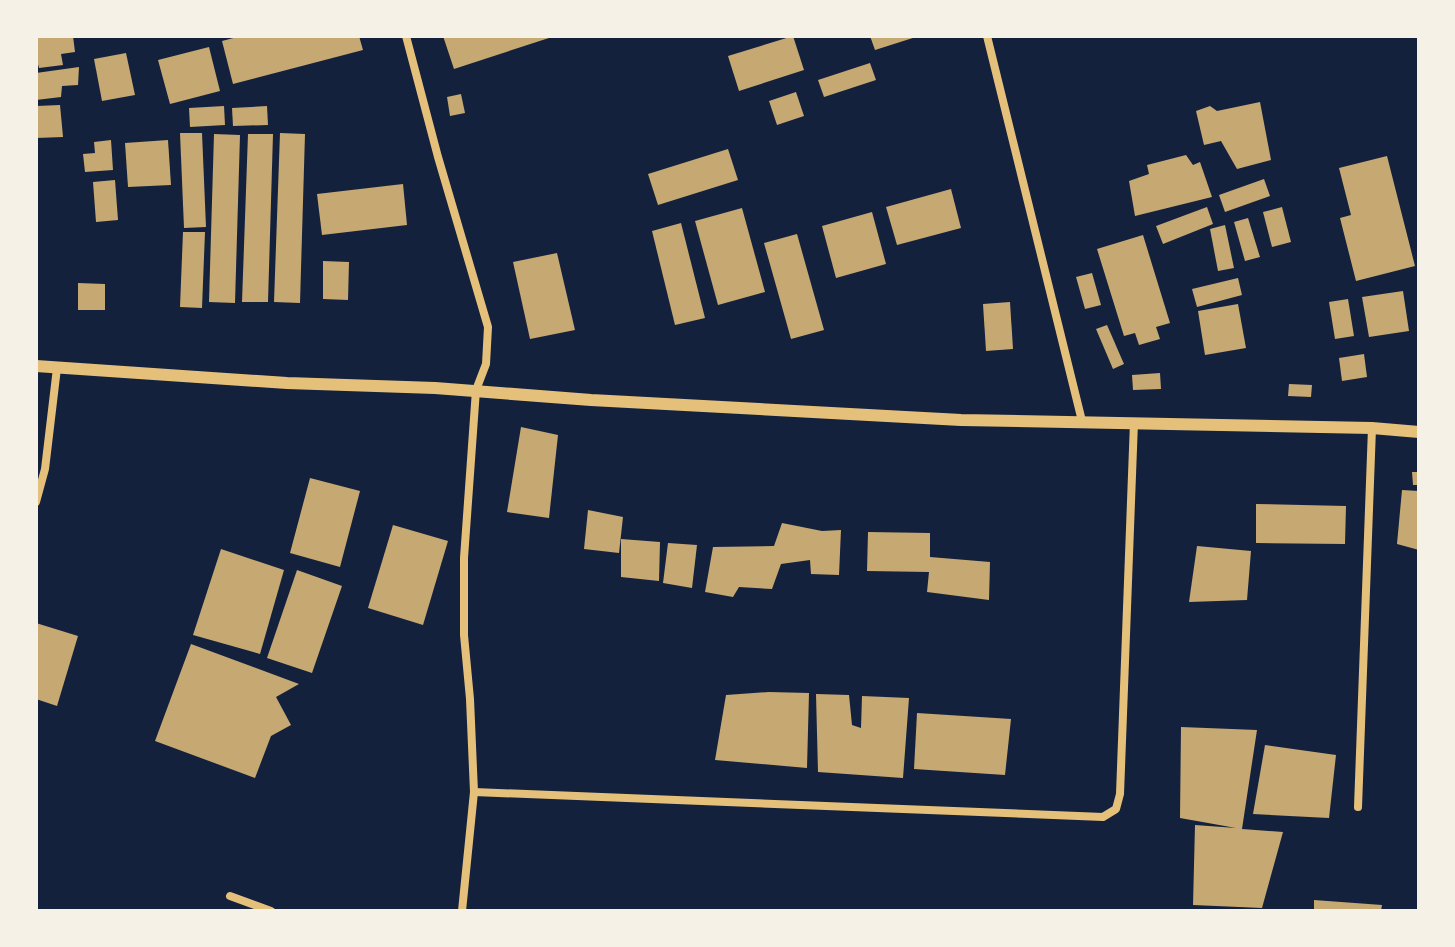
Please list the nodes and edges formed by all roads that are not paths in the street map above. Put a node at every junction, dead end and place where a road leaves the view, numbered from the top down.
1 (406, 36) edge
2 (987, 36) edge
3 (36, 366) edge
4 (57, 368) junction
5 (476, 390) junction
6 (1082, 421) junction
7 (1134, 422) junction
8 (1372, 428) junction
9 (1419, 432) edge
10 (36, 502) edge
11 (474, 792) junction
12 (1358, 807) dead end
13 (230, 896) dead end
14 (271, 911) edge
15 (462, 911) edge

1 - 5 street
2 - 6 street
3 - 4 street
4 - 5 street
4 - 10 street
5 - 6 street
5 - 11 street
6 - 7 street
7 - 8 street
7 - 11 street
8 - 9 street
8 - 12 street
11 - 15 street
13 - 14 street

